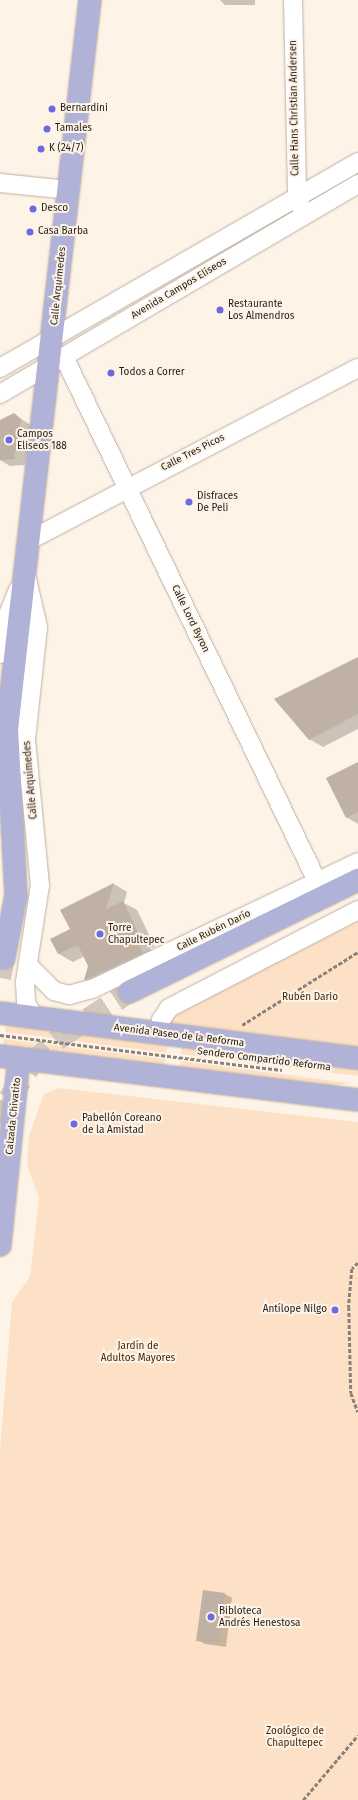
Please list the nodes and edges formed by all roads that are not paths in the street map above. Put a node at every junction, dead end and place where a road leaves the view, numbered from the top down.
1 (90, 0) edge
2 (293, 0) edge
3 (358, 162) edge
4 (0, 183) edge
5 (358, 184) edge
6 (69, 190) junction
7 (296, 197) junction
8 (305, 215) junction
9 (53, 337) junction
10 (57, 361) junction
11 (0, 368) edge
12 (358, 368) edge
13 (0, 394) edge
14 (127, 487) junction
15 (30, 540) junction
16 (26, 573) junction
17 (0, 654) edge
18 (358, 862) edge
19 (358, 880) edge
20 (317, 881) junction
21 (358, 910) edge
22 (4, 958) dead end
23 (28, 965) junction
24 (129, 992) tunnel mouth
25 (0, 1013) edge
26 (34, 1017) junction
27 (160, 1034) junction
28 (8, 1050) edge
29 (358, 1058) edge
30 (358, 1100) edge
31 (0, 1245) edge

1 - 6 main road, Calle Arquímedes
2 - 7 street, Calle Hans Christian Andersen
3 - 7 street, Avenida Campos Elíseos
4 - 6 street
5 - 8 street, Avenida Campos Elíseos
6 - 9 main road, Calle Arquímedes
7 - 8 street, Calle Hans Christian Andersen
7 - 9 street, Avenida Campos Elíseos
8 - 10 street, Avenida Campos Elíseos
9 - 10 main road, Calle Arquímedes
9 - 11 street, Avenida Campos Elíseos
10 - 13 street, Avenida Campos Elíseos
10 - 14 street, Calle Lord Byron
10 - 15 main road, Calle Arquímedes
12 - 14 street, Calle Tres Picos
14 - 15 street, Calle Tres Picos
14 - 20 street, Calle Lord Byron
15 - 16 main road, Calle Arquímedes
16 - 17 street, Calle Arquímedes
16 - 22 main road, Calle Arquímedes
16 - 23 street, Calle Arquímedes
18 - 20 street, Calle Rubén Darío
19 - 24 main road
20 - 23 street, Calle Rubén Darío
21 - 27 street
23 - 26 street, Calle Arquímedes
25 - 26 main road, Avenida Paseo de la Reforma
26 - 27 main road, Avenida Paseo de la Reforma
27 - 29 main road, Avenida Paseo de la Reforma
28 - 30 main road
28 - 31 main road, Calzada Chivatito

